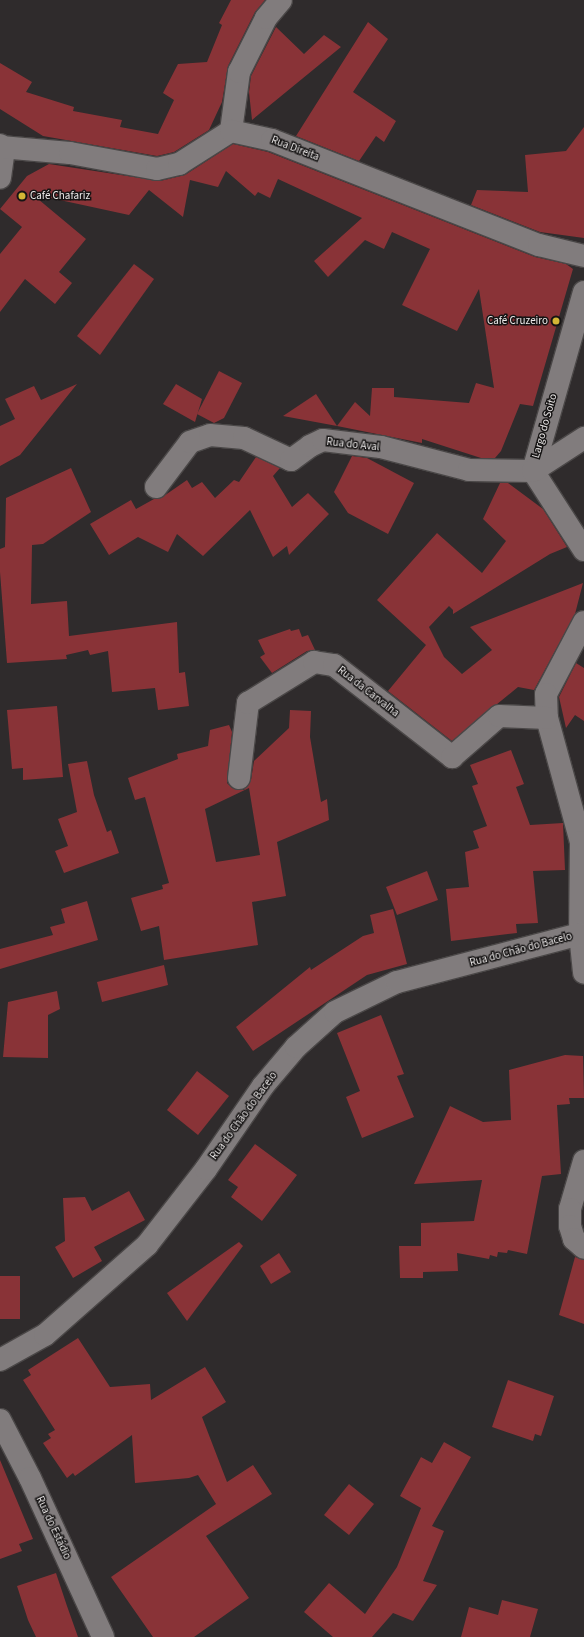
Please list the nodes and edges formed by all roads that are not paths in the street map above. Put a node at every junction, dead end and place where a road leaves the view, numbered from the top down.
1 (281, 0) edge
2 (231, 132) junction
3 (1, 146) edge
4 (0, 178) edge
5 (584, 256) edge
6 (584, 292) edge
7 (584, 438) edge
8 (533, 471) junction
9 (156, 487) dead end
10 (584, 550) edge
11 (584, 622) edge
12 (547, 718) junction
13 (239, 778) dead end
14 (580, 934) junction
15 (584, 972) edge
16 (584, 1161) edge
17 (584, 1248) edge
18 (0, 1360) edge
19 (0, 1420) edge
20 (103, 1637) edge

1 - 2 street
2 - 3 street
2 - 5 street, Rua Direita
3 - 4 street
6 - 8 street, Largo do Soito
7 - 8 street
8 - 9 street, Rua do Aval
8 - 10 street, Largo do Soito
11 - 12 street
12 - 13 street, Rua da Carvalha
12 - 14 street
14 - 15 street
14 - 18 street, Rua do Chão do Bacelo
16 - 17 street
19 - 20 street, Rua do Estádio

